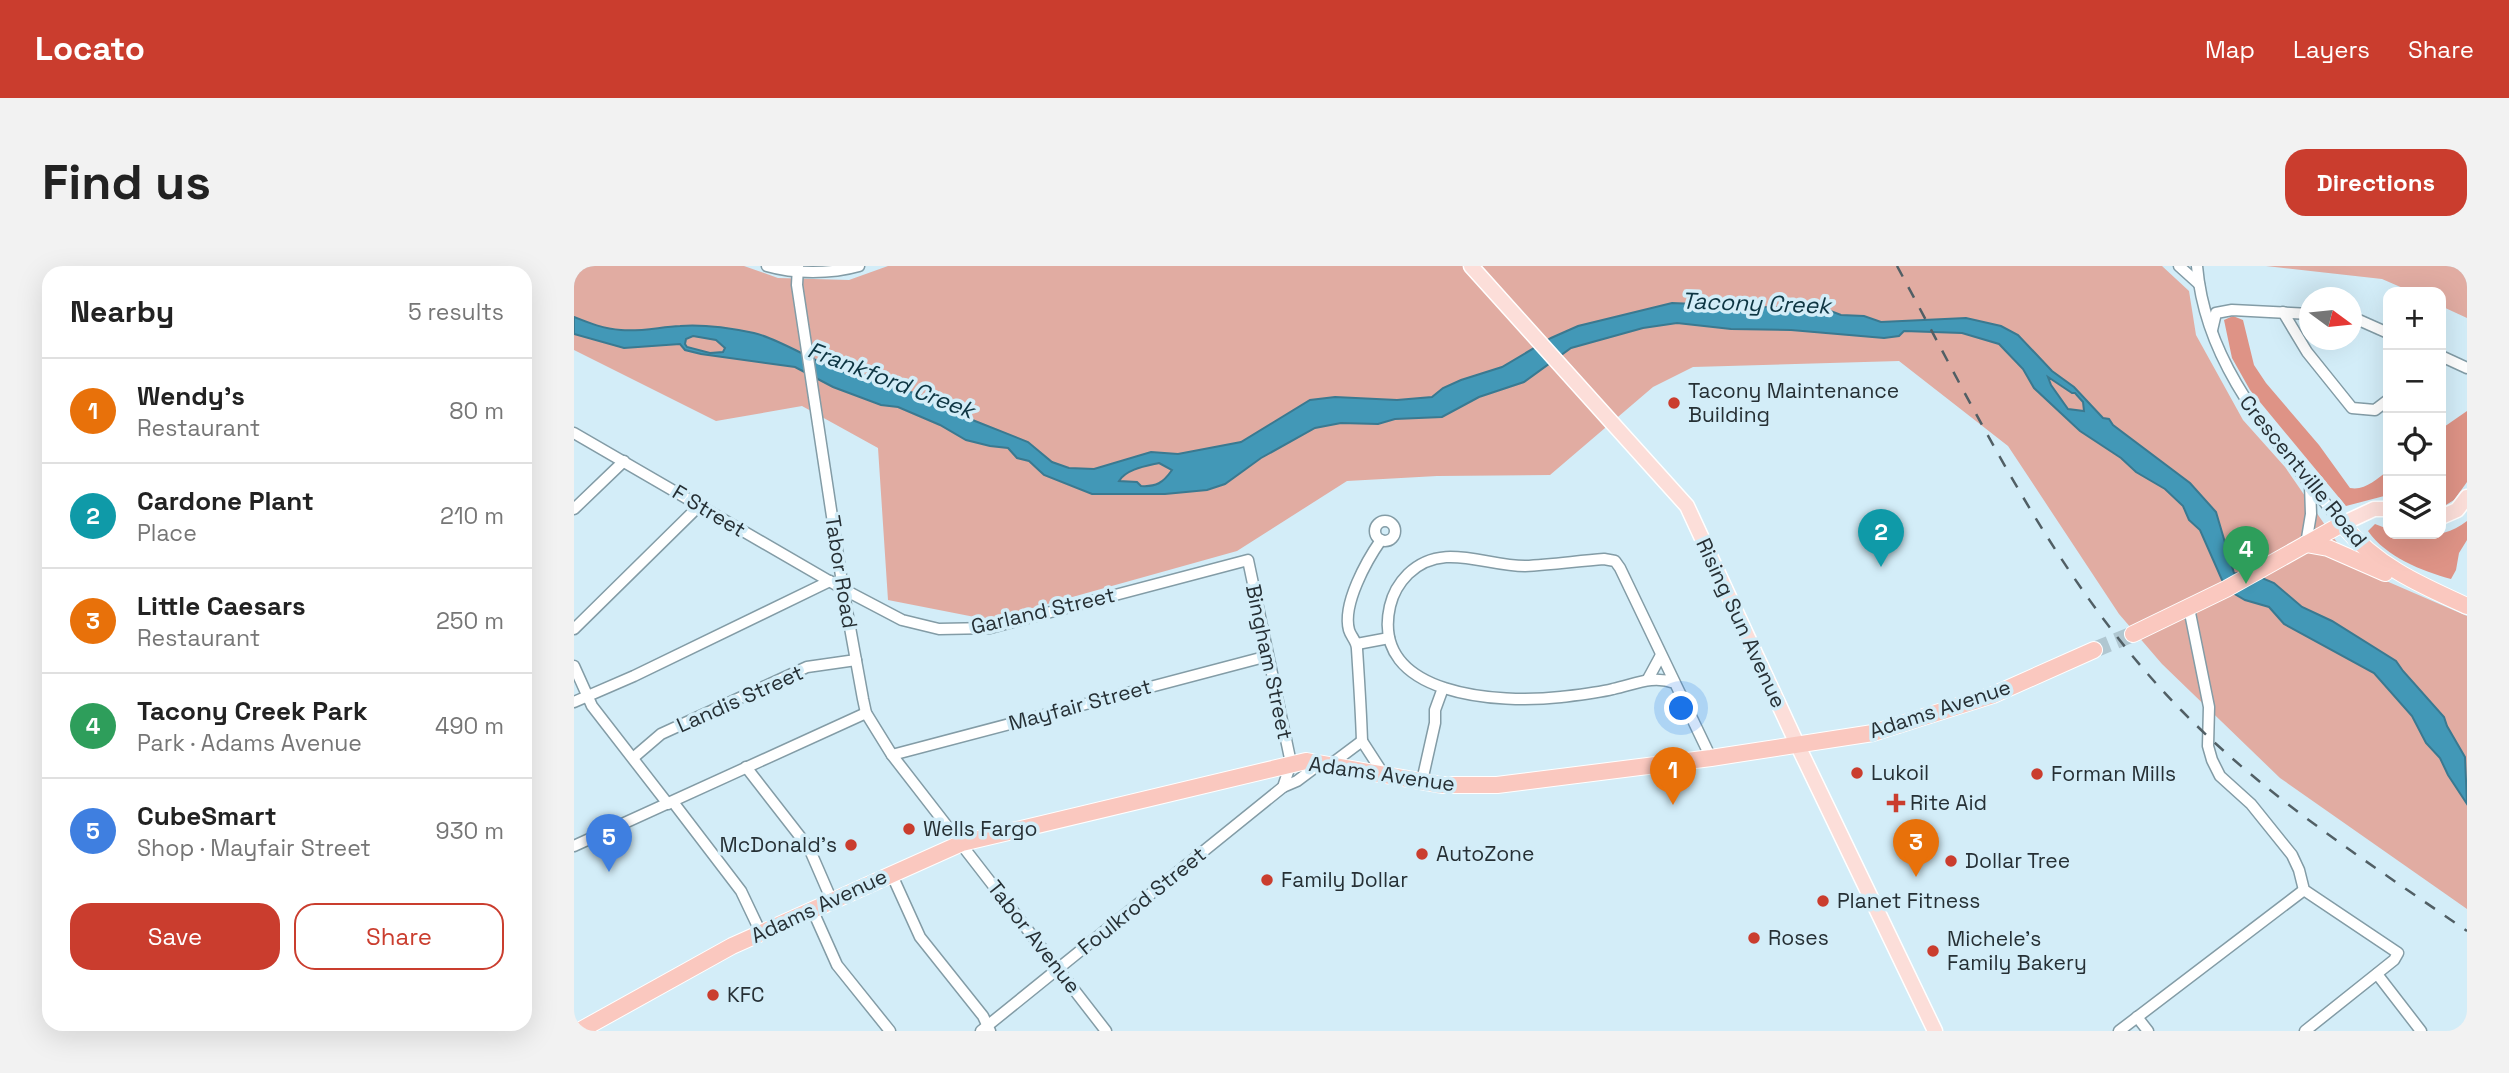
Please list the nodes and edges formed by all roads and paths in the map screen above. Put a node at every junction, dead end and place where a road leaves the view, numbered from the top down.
1 (767, 266) edge
2 (859, 266) edge
3 (1471, 266) edge
4 (2179, 266) edge
5 (2197, 266) edge
6 (799, 267) edge
7 (2199, 284) junction
8 (2283, 312) junction
9 (2299, 313) edge
10 (2362, 322) edge
11 (2383, 331) edge
12 (2212, 333) junction
13 (2446, 358) edge
14 (2467, 368) edge
15 (2383, 404) edge
16 (574, 433) edge
17 (624, 461) junction
18 (2310, 484) junction
19 (2467, 497) edge
20 (700, 505) junction
21 (574, 509) edge
22 (2383, 509) edge
23 (2467, 509) edge
24 (2446, 515) edge
25 (2446, 523) edge
26 (2342, 524) junction
27 (1381, 540) dead end
28 (2306, 544) junction
29 (1248, 560) joint
30 (830, 581) junction
31 (843, 589) junction
32 (2461, 603) edge
33 (2189, 608) junction
34 (574, 629) edge
35 (2133, 634) tunnel mouth
36 (1389, 638) junction
37 (1357, 644) junction
38 (2094, 650) tunnel mouth
39 (1661, 655) junction
40 (1268, 656) junction
41 (856, 660) junction
42 (574, 666) edge
43 (1648, 679) junction
44 (1675, 684) junction
45 (1443, 688) junction
46 (587, 696) junction
47 (574, 702) edge
48 (866, 713) junction
49 (1362, 741) junction
50 (1798, 746) junction
51 (892, 755) junction
52 (633, 758) junction
53 (1711, 758) junction
54 (1291, 763) junction
55 (1325, 764) junction
56 (746, 767) junction
57 (1260, 771) junction
58 (1384, 775) junction
59 (1422, 781) junction
60 (1280, 790) junction
61 (670, 803) junction
62 (962, 843) junction
63 (574, 846) edge
64 (891, 873) junction
65 (2304, 890) junction
66 (832, 901) junction
67 (812, 909) junction
68 (761, 933) junction
69 (1059, 969) junction
70 (2376, 974) junction
71 (2137, 1017) junction
72 (986, 1029) edge
73 (579, 1031) edge
74 (890, 1031) edge
75 (1106, 1031) edge
76 (1935, 1031) edge
77 (2119, 1031) edge
78 (2148, 1031) edge
79 (2305, 1031) edge
80 (2421, 1031) edge

1 - 6 street
2 - 6 street
3 - 50 main road, Rising Sun Avenue
4 - 7 street
5 - 7 street, Crescentville Road
6 - 31 street, Tabor Road
7 - 12 street, Crescentville Road
8 - 9 street
8 - 12 street
8 - 15 street
10 - 11 street
12 - 18 street, Crescentville Road
13 - 14 street
16 - 17 street, F Street
17 - 20 street, F Street
17 - 21 street
18 - 26 street, Crescentville Road
18 - 28 street
19 - 24 main road
20 - 30 street, F Street
20 - 34 street
22 - 26 main road
23 - 25 main road
26 - 28 highway
26 - 32 highway, Crescentville Road
27 - 37 street
28 - 32 highway
28 - 33 highway
29 - 31 street, Garland Street
29 - 40 street, Bingham Street
30 - 31 street, F Street
30 - 46 street
31 - 41 street, Tabor Road
33 - 35 highway
33 - 65 street
36 - 37 street
36 - 39 street
36 - 45 street
37 - 49 street
38 - 50 highway, Adams Avenue
39 - 43 street
39 - 44 street
40 - 51 street, Mayfair Street
40 - 54 street, Bingham Street
41 - 48 street, Tabor Road
41 - 52 street, Landis Street
42 - 46 street
43 - 44 street
43 - 45 street
44 - 53 street
45 - 59 street
46 - 47 street
46 - 52 street
48 - 51 street, Tabor Road
48 - 56 street
49 - 55 street, Foulkrod Street
49 - 58 street
50 - 53 highway, Adams Avenue
50 - 76 main road, Rising Sun Avenue
51 - 62 street, Tabor Road
52 - 61 street
53 - 59 highway, Adams Avenue
54 - 55 highway, Adams Avenue
54 - 57 highway, Adams Avenue
54 - 60 street
55 - 58 highway, Adams Avenue
55 - 60 street, Foulkrod Street
56 - 61 street
56 - 66 street
57 - 60 street
57 - 62 highway, Adams Avenue
58 - 59 highway, Adams Avenue
60 - 69 street, Foulkrod Street
61 - 63 street
61 - 68 street
62 - 64 highway, Adams Avenue
62 - 69 street, Tabor Avenue
64 - 66 highway, Adams Avenue
64 - 72 street
65 - 70 street
65 - 71 street
66 - 67 highway, Adams Avenue
67 - 68 highway, Adams Avenue
67 - 74 street
68 - 73 highway, Adams Avenue
69 - 72 street, Foulkrod Street
69 - 75 street, Tabor Avenue
70 - 79 street
70 - 80 street
71 - 77 street
71 - 78 street

